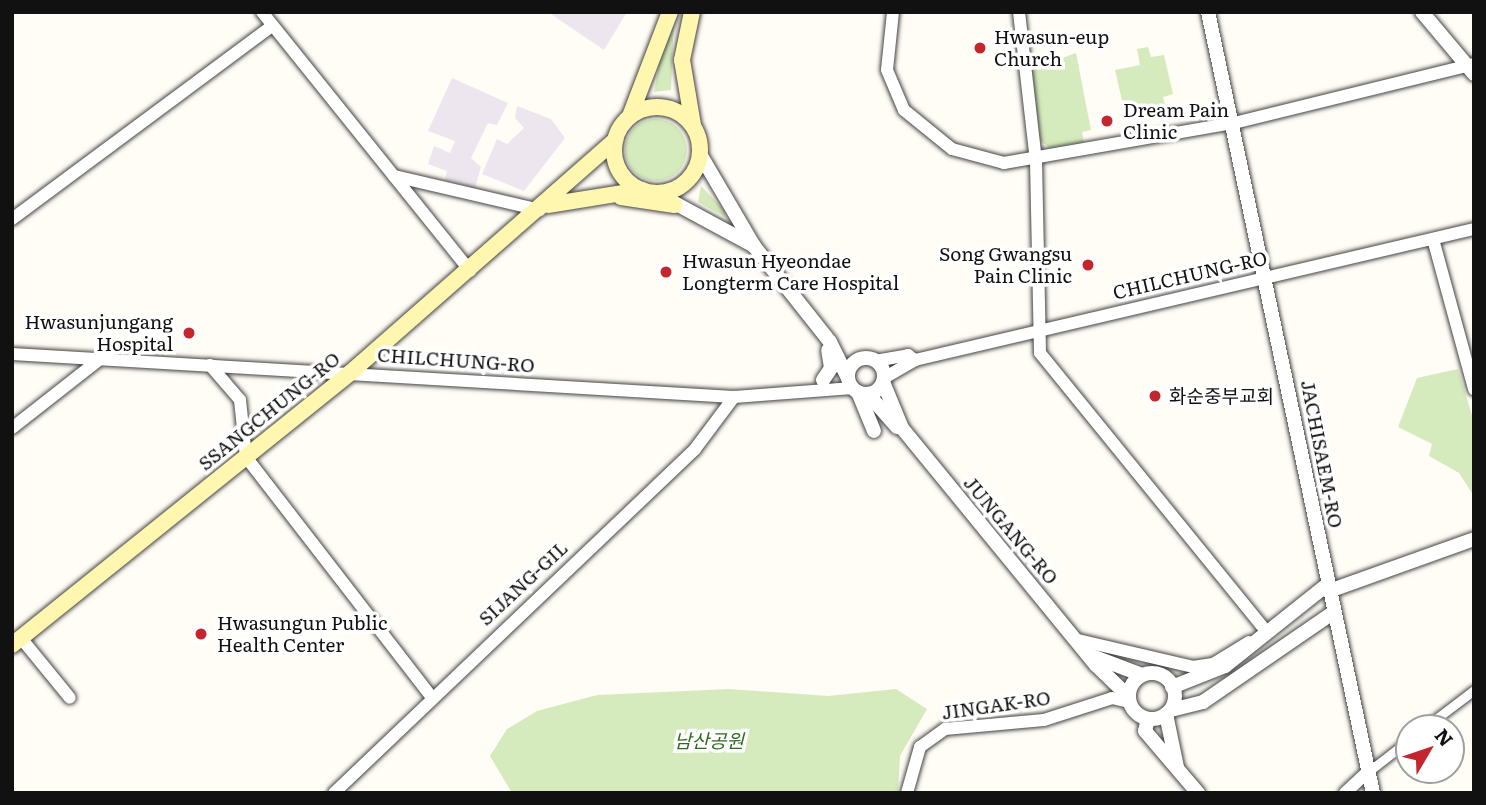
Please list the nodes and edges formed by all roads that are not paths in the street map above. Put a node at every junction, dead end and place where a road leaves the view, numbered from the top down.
1 (262, 12) edge
2 (670, 12) edge
3 (692, 12) edge
4 (893, 12) edge
5 (1019, 12) edge
6 (1208, 12) edge
7 (1422, 12) edge
8 (272, 26) junction
9 (1471, 68) edge
10 (637, 112) junction
11 (1234, 123) junction
12 (694, 127) junction
13 (615, 143) junction
14 (700, 154) junction
15 (1036, 160) junction
16 (394, 176) junction
17 (649, 191) junction
18 (615, 196) junction
19 (674, 205) junction
20 (544, 208) junction
21 (12, 219) edge
22 (1474, 229) edge
23 (1433, 239) junction
24 (754, 246) junction
25 (470, 271) junction
26 (1268, 277) junction
27 (1037, 330) junction
28 (830, 342) junction
29 (12, 354) edge
30 (100, 359) junction
31 (868, 360) junction
32 (915, 360) junction
33 (210, 365) junction
34 (349, 373) junction
35 (883, 380) junction
36 (818, 383) junction
37 (857, 385) junction
38 (1474, 389) edge
39 (734, 397) junction
40 (898, 427) junction
41 (12, 428) edge
42 (874, 431) joint
43 (246, 457) junction
44 (1474, 539) edge
45 (1329, 587) junction
46 (1334, 612) junction
47 (1265, 630) junction
48 (1078, 640) junction
49 (17, 641) edge
50 (1249, 642) junction
51 (1092, 656) junction
52 (1142, 675) junction
53 (1172, 687) junction
54 (1474, 690) edge
55 (431, 696) junction
56 (70, 698) dead end
57 (1129, 699) junction
58 (1169, 712) junction
59 (1442, 714) edge
60 (1148, 719) junction
61 (1395, 751) edge
62 (1177, 767) junction
63 (1369, 771) junction
64 (334, 793) edge
65 (907, 793) edge
66 (1198, 793) edge
67 (1345, 793) edge
68 (1373, 793) edge

1 - 8 street
2 - 10 main road
3 - 12 main road
4 - 15 street
5 - 15 street
6 - 11 street, JACHISAEM-RO
7 - 9 street
8 - 16 street
8 - 21 street
9 - 11 street
10 - 12 main road
10 - 13 main road
11 - 15 street
11 - 26 street, JACHISAEM-RO
12 - 14 main road
13 - 17 main road
13 - 20 main road, SSANGCHUNG-RO
14 - 17 main road
14 - 24 street
15 - 27 street
16 - 20 street
16 - 25 street
17 - 18 main road
17 - 19 street
18 - 19 main road
18 - 20 main road
19 - 24 street
20 - 25 main road, SSANGCHUNG-RO
22 - 23 street, CHILCHUNG-RO
23 - 26 street, CHILCHUNG-RO
23 - 38 street
24 - 28 street
25 - 34 main road, SSANGCHUNG-RO
26 - 27 street, CHILCHUNG-RO
26 - 45 street, JACHISAEM-RO
27 - 32 street, CHILCHUNG-RO
27 - 47 street
28 - 31 street
28 - 36 street
28 - 37 street
29 - 30 street, CHILCHUNG-RO
30 - 33 street, CHILCHUNG-RO
30 - 41 street
31 - 32 street
31 - 35 street
31 - 37 street
32 - 35 street
33 - 34 street, CHILCHUNG-RO
33 - 43 street
34 - 39 street, CHILCHUNG-RO
34 - 43 main road, SSANGCHUNG-RO
35 - 37 street
35 - 40 street
36 - 37 street
36 - 37 street
36 - 39 street, CHILCHUNG-RO
37 - 40 street, JUNGANG-RO
37 - 42 street
39 - 55 street, SIJANG-GIL
40 - 42 street
40 - 48 street, JUNGANG-RO
43 - 49 main road, SSANGCHUNG-RO
43 - 55 street
44 - 45 street
45 - 46 street, JACHISAEM-RO
45 - 47 street
46 - 58 street
46 - 63 street, JACHISAEM-RO
47 - 50 street
48 - 50 street
48 - 51 street, JUNGANG-RO
49 - 56 street
50 - 53 street
51 - 52 street, JUNGANG-RO
51 - 57 street, JUNGANG-RO
52 - 53 street
52 - 57 street
53 - 58 street
54 - 59 street
55 - 64 street, SIJANG-GIL
57 - 60 street
57 - 65 street, JINGAK-RO
58 - 60 street
58 - 62 street
60 - 62 street
61 - 63 street
62 - 66 street
63 - 67 street
63 - 68 street, JACHISAEM-RO

